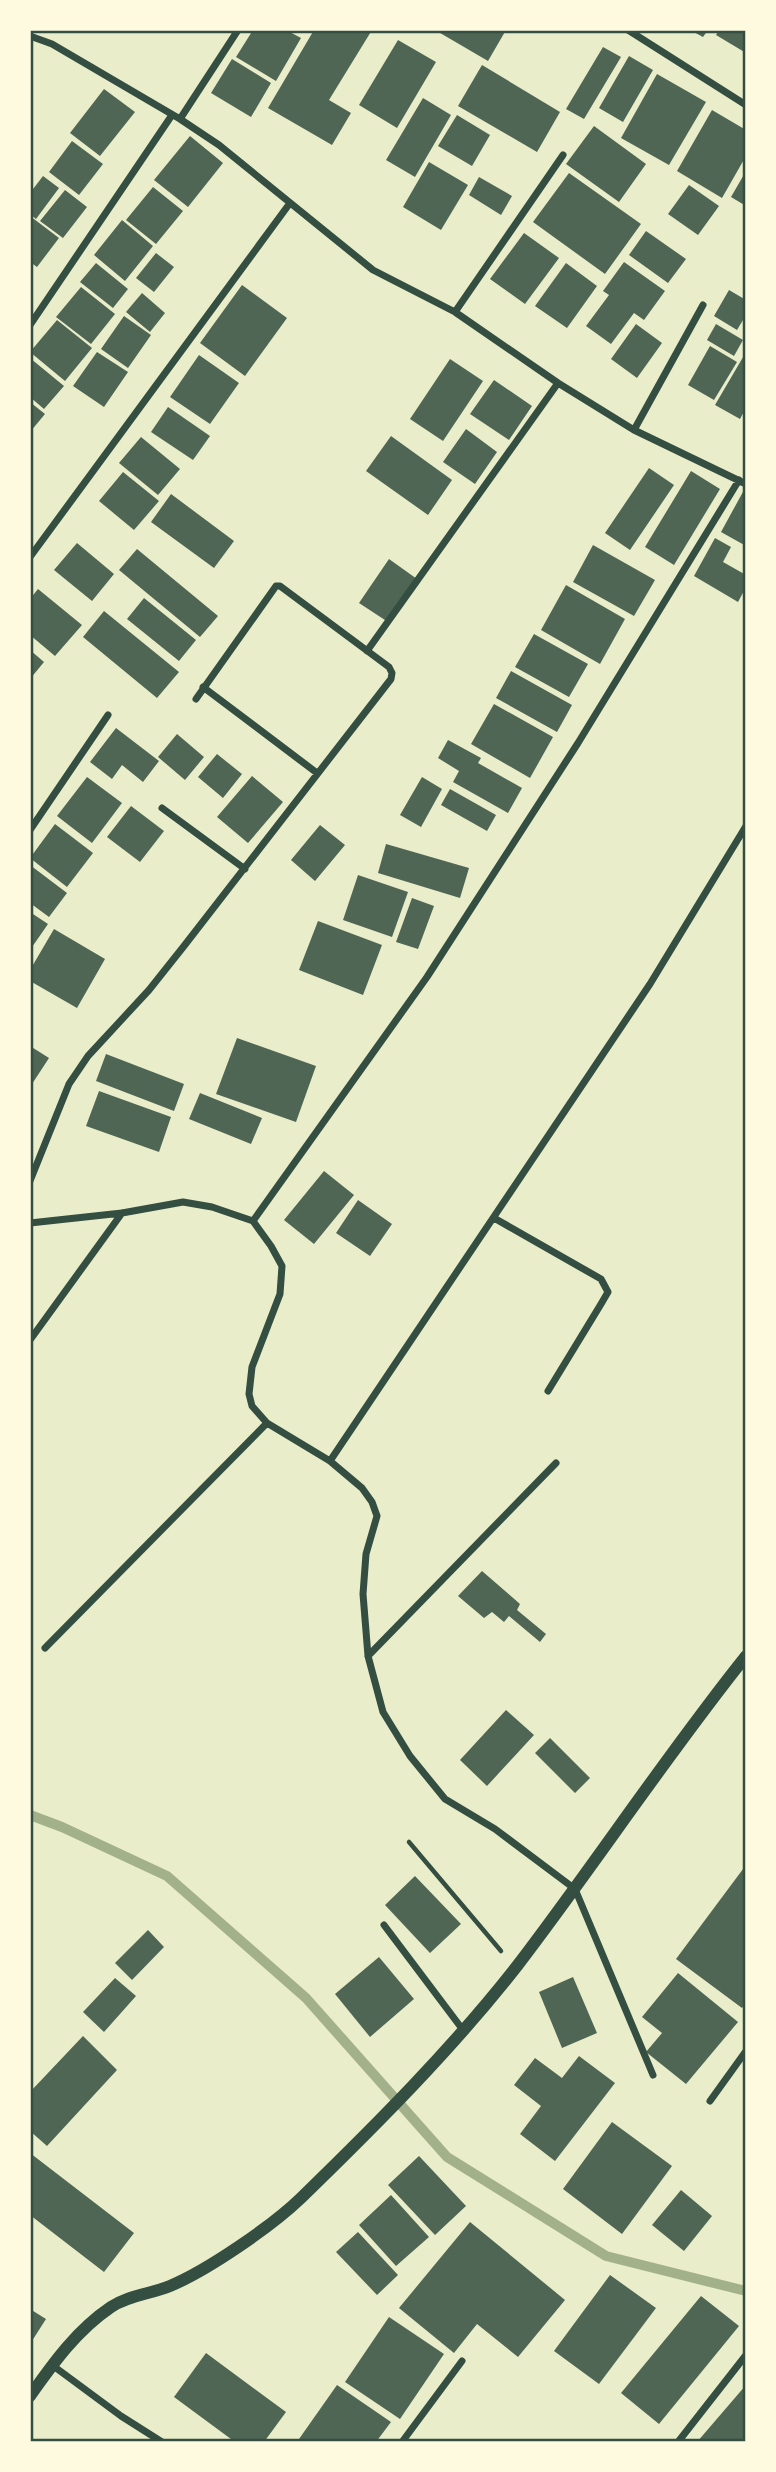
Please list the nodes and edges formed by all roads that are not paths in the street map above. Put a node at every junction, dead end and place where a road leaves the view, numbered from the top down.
1 (238, 30) edge
2 (628, 30) edge
3 (30, 36) edge
4 (746, 104) edge
5 (172, 115) junction
6 (180, 119) junction
7 (562, 155) dead end
8 (290, 203) junction
9 (703, 305) dead end
10 (455, 312) junction
11 (30, 325) edge
12 (558, 383) junction
13 (634, 430) junction
14 (742, 482) edge
15 (30, 557) edge
16 (367, 651) junction
17 (204, 687) junction
18 (196, 699) dead end
19 (108, 715) dead end
20 (317, 773) junction
21 (162, 808) dead end
22 (746, 826) edge
23 (30, 830) edge
24 (245, 869) junction
25 (30, 1181) edge
26 (122, 1213) junction
27 (494, 1218) junction
28 (253, 1221) junction
29 (30, 1223) edge
30 (30, 1340) edge
31 (548, 1391) dead end
32 (267, 1423) junction
33 (330, 1461) junction
34 (556, 1463) dead end
35 (45, 1648) dead end
36 (368, 1656) junction
37 (746, 1656) edge
38 (575, 1889) junction
39 (384, 1924) dead end
40 (463, 2030) junction
41 (746, 2051) edge
42 (653, 2075) dead end
43 (710, 2101) dead end
44 (746, 2355) edge
45 (462, 2361) dead end
46 (52, 2365) junction
47 (30, 2396) edge
48 (162, 2442) edge
49 (402, 2442) edge
50 (678, 2442) edge

1 - 6 street
2 - 4 street
3 - 5 street
5 - 6 street
5 - 11 street
6 - 8 street
7 - 10 street
8 - 10 street
8 - 15 street
9 - 13 street
10 - 12 street
12 - 13 street
12 - 16 street
13 - 14 street
14 - 28 street
16 - 17 street
16 - 20 street
17 - 18 street
17 - 20 street
19 - 23 street
20 - 24 street
21 - 24 street
22 - 27 street
24 - 25 street
26 - 28 street
26 - 29 street
26 - 30 street
27 - 31 street
27 - 33 street
28 - 32 street
32 - 33 street
32 - 35 street
33 - 36 street
34 - 36 street
36 - 38 street
37 - 38 street
38 - 40 street
38 - 42 street
39 - 40 street
40 - 46 street
41 - 43 street
44 - 50 street
45 - 49 street
46 - 47 street
46 - 48 street

